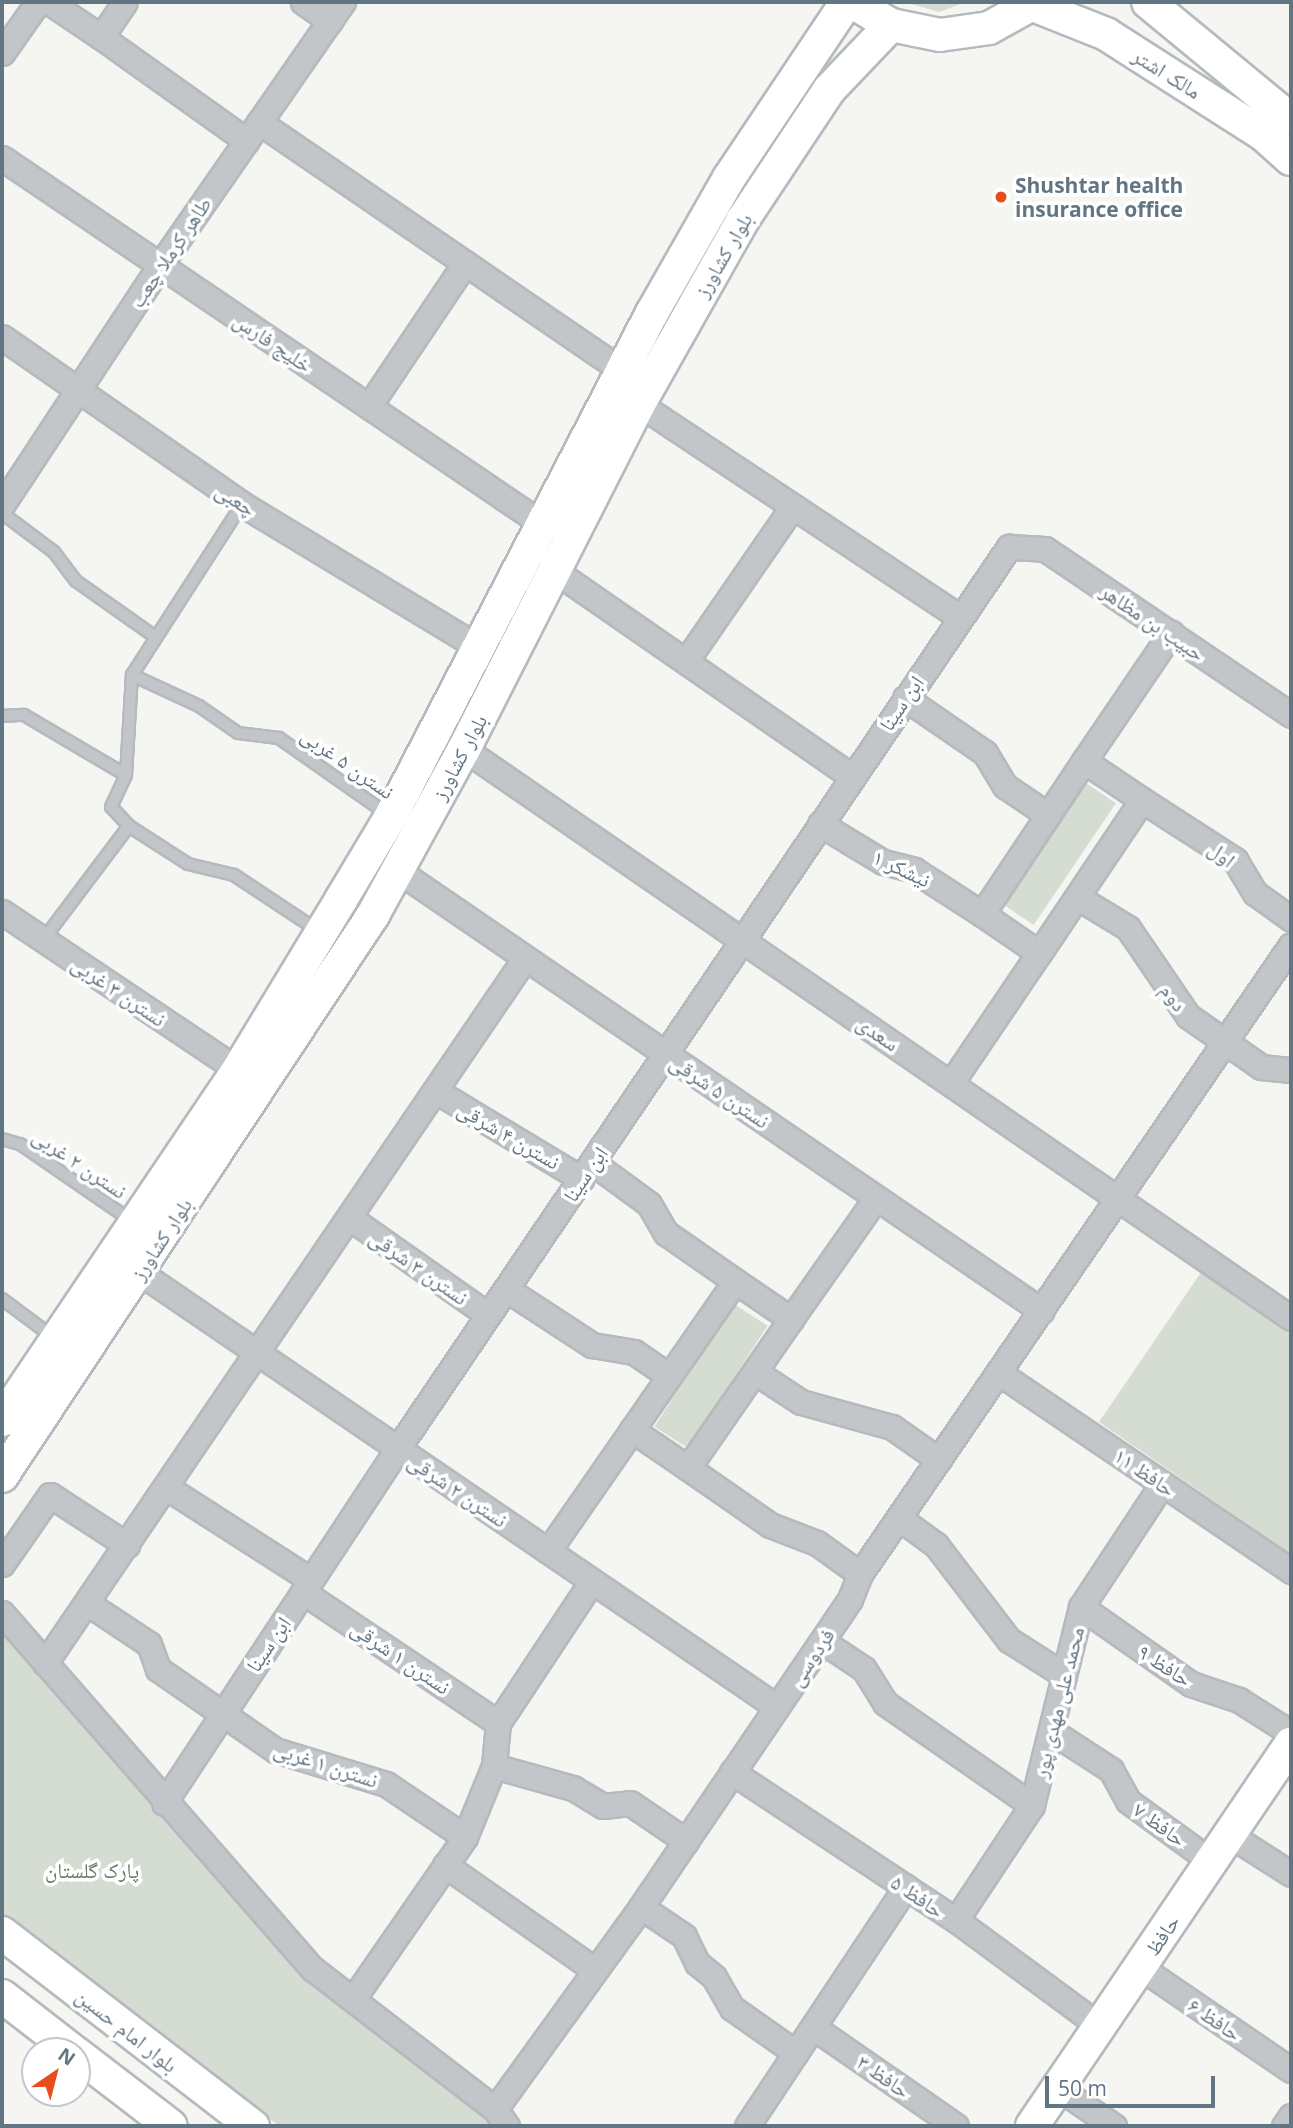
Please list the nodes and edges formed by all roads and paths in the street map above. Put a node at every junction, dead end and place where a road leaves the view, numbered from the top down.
1 (38, 2) edge
2 (49, 2) edge
3 (125, 2) edge
4 (303, 2) edge
5 (849, 2) edge
6 (1148, 2) edge
7 (1035, 3) edge
8 (336, 11) edge
9 (891, 25) junction
10 (101, 37) junction
11 (2, 53) edge
12 (1291, 120) edge
13 (253, 132) junction
14 (2, 158) edge
15 (1291, 159) edge
16 (465, 263) junction
17 (159, 265) junction
18 (2, 337) edge
19 (622, 371) junction
20 (79, 391) junction
21 (639, 404) junction
22 (369, 406) junction
23 (3, 501) edge
24 (242, 504) junction
25 (793, 506) junction
26 (544, 525) junction
27 (1009, 547) joint
28 (555, 571) junction
29 (959, 617) junction
30 (1171, 633) junction
31 (154, 636) junction
32 (478, 647) junction
33 (686, 661) junction
34 (132, 675) junction
35 (905, 698) junction
36 (1291, 715) edge
37 (2, 716) edge
38 (464, 749) junction
39 (1084, 761) junction
40 (126, 775) junction
41 (852, 776) junction
42 (1142, 800) junction
43 (1048, 815) junction
44 (391, 816) junction
45 (820, 824) junction
46 (129, 826) junction
47 (397, 870) junction
48 (1077, 897) junction
49 (2, 912) edge
50 (982, 914) junction
51 (1291, 919) edge
52 (321, 933) junction
53 (43, 940) junction
54 (743, 941) junction
55 (1291, 945) edge
56 (1039, 953) junction
57 (525, 958) junction
58 (1225, 1043) junction
59 (667, 1055) junction
60 (238, 1070) junction
61 (1291, 1070) edge
62 (951, 1083) junction
63 (436, 1091) junction
64 (2, 1139) edge
65 (587, 1171) junction
66 (876, 1198) junction
67 (1120, 1200) junction
68 (350, 1218) junction
69 (134, 1223) junction
70 (139, 1272) junction
71 (735, 1281) junction
72 (506, 1289) junction
73 (2, 1299) edge
74 (1288, 1307) edge
75 (1042, 1311) junction
76 (488, 1315) junction
77 (791, 1320) junction
78 (57, 1340) junction
79 (259, 1353) junction
80 (755, 1372) junction
81 (999, 1373) junction
82 (669, 1376) junction
83 (2, 1420) edge
84 (632, 1430) junction
85 (398, 1448) junction
86 (939, 1460) junction
87 (688, 1468) junction
88 (2, 1476) edge
89 (1162, 1484) junction
90 (166, 1487) junction
91 (899, 1518) junction
92 (127, 1545) junction
93 (548, 1551) junction
94 (2, 1564) edge
95 (1291, 1572) edge
96 (860, 1574) junction
97 (592, 1581) junction
98 (307, 1586) junction
99 (87, 1603) junction
100 (1081, 1607) junction
101 (2, 1613) edge
102 (822, 1641) junction
103 (45, 1663) junction
104 (1064, 1675) junction
105 (777, 1707) junction
106 (222, 1715) junction
107 (498, 1723) junction
108 (1051, 1731) junction
109 (1291, 1733) edge
110 (1291, 1744) edge
111 (494, 1766) junction
112 (732, 1772) junction
113 (164, 1803) junction
114 (1032, 1805) junction
115 (1230, 1835) junction
116 (465, 1837) junction
117 (686, 1841) junction
118 (1212, 1861) junction
119 (445, 1865) junction
120 (1291, 1874) edge
121 (906, 1887) junction
122 (641, 1907) junction
123 (956, 1920) junction
124 (2, 1933) edge
125 (1140, 1968) junction
126 (595, 1970) junction
127 (2, 1996) edge
128 (353, 2000) junction
129 (813, 2026) junction
130 (1100, 2026) junction
131 (55, 2037) edge
132 (796, 2053) junction
133 (91, 2064) edge
134 (1291, 2070) edge
135 (1058, 2088) junction
136 (1291, 2116) edge
137 (501, 2118) edge
138 (171, 2126) edge
139 (253, 2126) edge
140 (747, 2126) edge
141 (956, 2126) edge
142 (1032, 2126) edge
143 (1114, 2126) edge
144 (1284, 2126) edge

1 - 11 street
2 - 10 street
3 - 10 street
4 - 8 street
5 - 9 main road
5 - 19 main road, بلوار کشاورز
6 - 12 main road, مالک اشتر
7 - 9 main road
7 - 15 main road, مالک اشتر
8 - 13 street, طاهر کرملا چعب
9 - 21 main road, بلوار کشاورز
10 - 13 street
13 - 16 street
13 - 17 street, طاهر کرملا چعب
14 - 17 street, خلیج فارس
16 - 19 street
16 - 22 street
17 - 20 street, طاهر کرملا چعب
17 - 22 street, خلیج فارس
18 - 20 street, چعبی
19 - 26 main road, بلوار کشاورز
20 - 23 street, طاهر کرملا چعب
20 - 24 street, چعبی
21 - 25 street
21 - 28 main road, بلوار کشاورز
22 - 26 street, خلیج فارس
23 - 31 lane
24 - 31 lane
24 - 32 street, چعبی
25 - 29 street
25 - 33 street
26 - 32 main road, بلوار کشاورز
27 - 29 street, ابن سینا
27 - 30 street, حبیب بن مظاهر
28 - 33 street
28 - 38 main road, بلوار کشاورز
29 - 35 street, ابن سینا
30 - 36 street, حبیب بن مظاهر
30 - 39 street
31 - 34 lane
32 - 44 main road, بلوار کشاورز
33 - 41 street
34 - 40 lane
34 - 44 lane, نسترن ۵ غربی
35 - 41 street, ابن سینا
35 - 43 street
37 - 40 lane
38 - 47 main road, بلوار کشاورز
38 - 54 street, سعدی
39 - 42 street, اول
39 - 43 street
40 - 46 lane
41 - 45 street, ابن سینا
42 - 48 street
42 - 51 street, اول
43 - 50 street
44 - 52 main road, بلوار کشاورز
45 - 50 street, نیشکر ۱
45 - 54 street, ابن سینا
46 - 52 lane
46 - 53 lane
47 - 57 street, نسترن ۵ شرقی
47 - 70 main road, بلوار کشاورز
48 - 56 street
48 - 58 street, دوم
49 - 53 street, نسترن ۳ غربی
50 - 56 street, نیشکر ۱
52 - 60 main road, بلوار کشاورز
53 - 60 street, نسترن ۳ غربی
54 - 59 street, ابن سینا
54 - 62 street, سعدی
55 - 58 street, فردوسی
56 - 62 street
57 - 59 street, نسترن ۵ شرقی
57 - 63 street
58 - 61 street, دوم
58 - 67 street, فردوسی
59 - 65 street, ابن سینا
59 - 66 street, نسترن ۵ شرقی
60 - 69 main road, بلوار کشاورز
62 - 67 street, سعدی
63 - 65 street, نسترن ۴ شرقی
63 - 68 street
64 - 69 lane, نسترن ۲ غربی
65 - 71 street, نسترن ۴ شرقی
65 - 72 street, ابن سینا
66 - 75 street, نسترن ۵ شرقی
66 - 77 street
67 - 74 street, سعدی
67 - 75 street, فردوسی
68 - 76 street, نسترن ۳ شرقی
68 - 79 street
69 - 78 main road, بلوار کشاورز
70 - 79 street, نسترن ۲ شرقی
70 - 88 main road, بلوار کشاورز
71 - 77 street, نسترن ۴ شرقی
71 - 82 street
72 - 76 street, ابن سینا
72 - 82 street
73 - 78 lane
75 - 81 street, فردوسی
76 - 85 street, ابن سینا
77 - 80 street
78 - 83 main road, بلوار کشاورز
79 - 85 street, نسترن ۲ شرقی
79 - 90 street
80 - 86 street
80 - 87 street
81 - 86 street, فردوسی
81 - 89 street, حافظ ۱۱
82 - 84 street
84 - 87 street
84 - 93 street
85 - 93 street, نسترن ۲ شرقی
85 - 98 street, ابن سینا
86 - 91 street, فردوسی
87 - 96 street
89 - 95 street, حافظ ۱۱
89 - 100 street, محمد علی مهدی پور
90 - 92 street
90 - 98 street, نسترن ۱ شرقی
91 - 96 street, فردوسی
91 - 104 street
92 - 94 street
92 - 99 street
93 - 97 street, نسترن ۲ شرقی
96 - 102 street, فردوسی
97 - 105 street, نسترن ۲ شرقی
97 - 107 street
98 - 106 street, ابن سینا
98 - 107 street, نسترن ۱ شرقی
99 - 103 street
99 - 106 street
100 - 104 street, محمد علی مهدی پور
100 - 109 street, حافظ ۹
101 - 103 street
102 - 105 street, فردوسی
102 - 114 street
103 - 113 street
104 - 108 street, محمد علی مهدی پور
105 - 112 street, فردوسی
106 - 113 street, ابن سینا
106 - 116 street, نسترن ۱ غربی
107 - 111 street
108 - 114 street, محمد علی مهدی پور
108 - 118 street, حافظ ۷
110 - 115 main road, حافظ
111 - 116 street
111 - 117 street
112 - 117 street, فردوسی
112 - 121 street, حافظ ۵
113 - 128 street
114 - 123 street, محمد علی مهدی پور
115 - 118 main road, حافظ
115 - 120 street
116 - 119 street
117 - 122 street, فردوسی
118 - 125 main road, حافظ
119 - 126 street
119 - 128 street
121 - 123 street, حافظ ۵
121 - 129 street
122 - 126 street, فردوسی
122 - 132 street
123 - 130 street, حافظ ۵
124 - 139 main road, بلوار امام حسین
125 - 130 main road, حافظ
125 - 134 street, حافظ ۶
126 - 137 street, فردوسی
127 - 131 main road
128 - 137 street
129 - 132 street
129 - 141 street, حافظ ۳
130 - 135 main road, حافظ
132 - 140 street
133 - 138 main road
135 - 142 main road, حافظ
135 - 143 street
136 - 144 street

